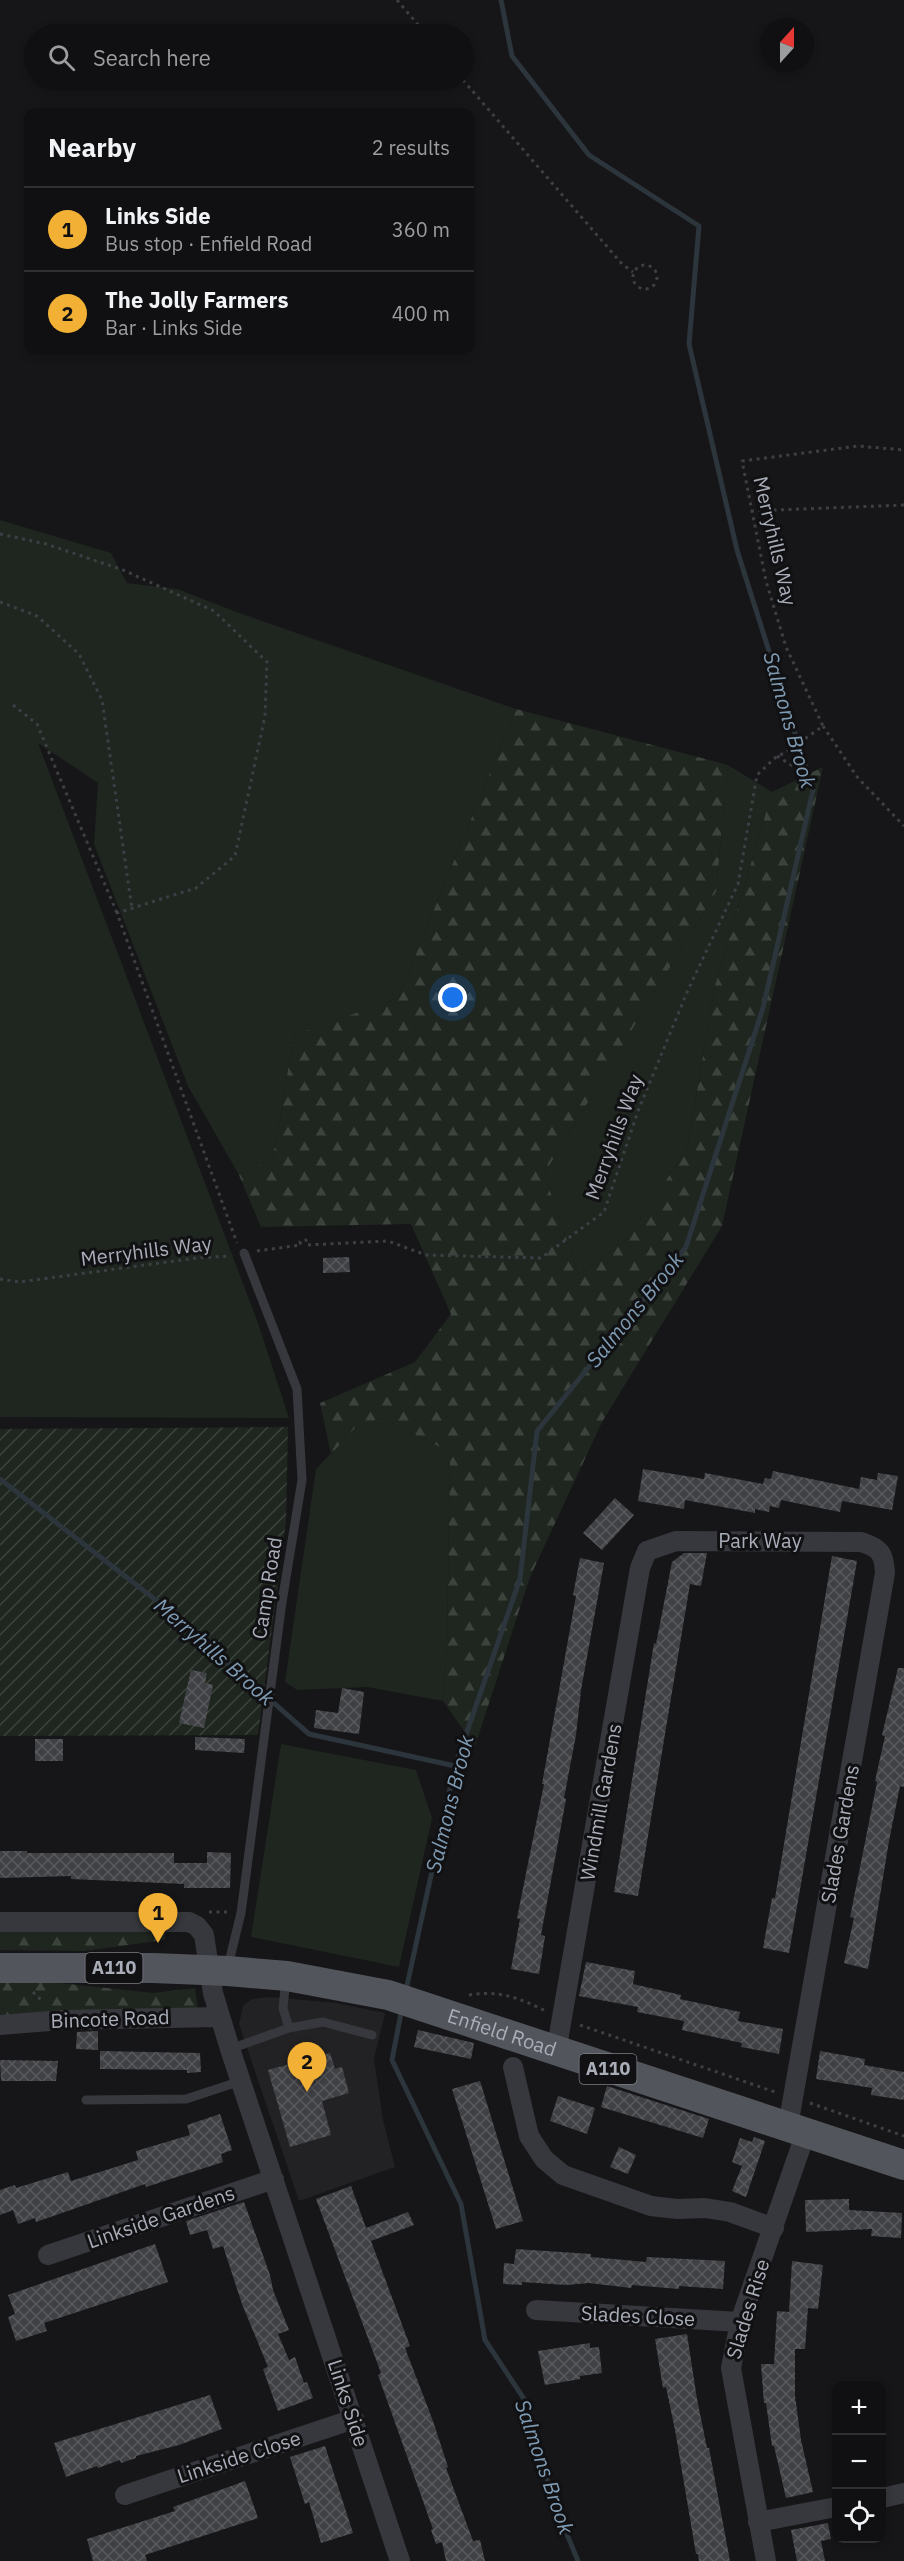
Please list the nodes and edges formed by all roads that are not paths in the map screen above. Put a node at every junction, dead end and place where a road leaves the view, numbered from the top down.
1 (243, 1254) road end
2 (873, 1546) joint
3 (647, 1551) joint
4 (0, 1922) edge
5 (0, 1968) edge
6 (218, 1971) junction
7 (287, 1976) junction
8 (220, 2017) junction
9 (0, 2025) edge
10 (289, 2028) junction
11 (372, 2035) dead end
12 (230, 2049) junction
13 (556, 2052) junction
14 (513, 2067) dead end
15 (241, 2081) junction
16 (86, 2100) dead end
17 (796, 2119) junction
18 (904, 2165) edge
19 (274, 2179) junction
20 (774, 2228) junction
21 (48, 2254) dead end
22 (536, 2310) dead end
23 (740, 2322) junction
24 (354, 2418) junction
25 (904, 2493) edge
26 (125, 2495) dead end
27 (886, 2497) edge
28 (832, 2508) edge
29 (758, 2522) junction
30 (400, 2561) edge
31 (766, 2561) edge

1 - 6 lane, Camp Road
2 - 3 street, Park Way
2 - 17 street, Slades Gardens
3 - 13 street, Windmill Gardens
4 - 6 street
5 - 6 main road, Enfield Road / A110
6 - 7 main road, Enfield Road / A110
6 - 8 street, Links Side
7 - 10 lane
7 - 13 main road, Enfield Road / A110
8 - 9 street, Bincote Road
8 - 12 street, Links Side
10 - 11 lane
10 - 12 lane
12 - 15 street, Links Side
13 - 17 main road, Enfield Road / A110
14 - 20 street
15 - 16 lane
15 - 19 street, Links Side
17 - 18 main road, A110
17 - 20 street, Slades Rise
19 - 21 street, Linkside Gardens
19 - 24 street, Links Side
20 - 23 street, Slades Rise
22 - 23 street, Slades Close
23 - 29 street, Slades Rise
24 - 26 street, Linkside Close
24 - 30 street, Links Side
25 - 27 street
28 - 29 street
29 - 31 street, Slades Rise

